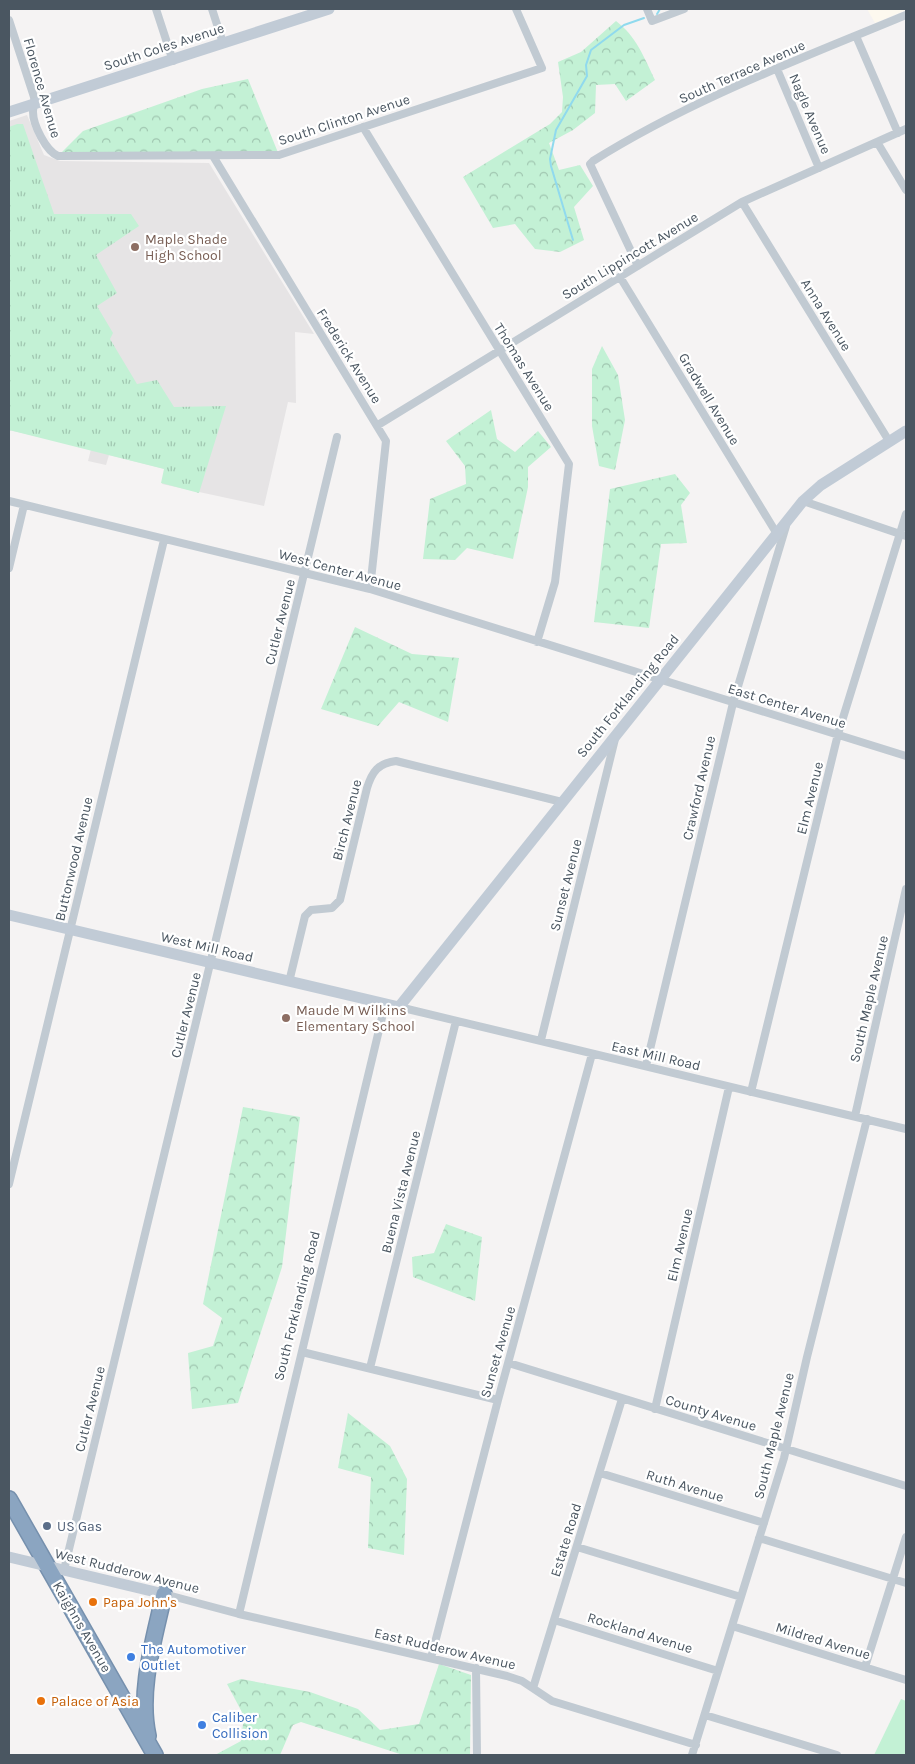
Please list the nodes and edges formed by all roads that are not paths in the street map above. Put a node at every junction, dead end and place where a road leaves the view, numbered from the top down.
1 (156, 9) edge
2 (212, 9) edge
3 (329, 9) edge
4 (516, 9) edge
5 (647, 9) edge
6 (684, 9) edge
7 (906, 15) edge
8 (9, 20) edge
9 (856, 36) junction
10 (223, 43) junction
11 (173, 60) junction
12 (778, 69) junction
13 (36, 104) junction
14 (9, 112) edge
15 (363, 127) junction
16 (906, 129) edge
17 (898, 133) junction
18 (877, 142) junction
19 (58, 156) joint
20 (214, 156) junction
21 (819, 168) junction
22 (906, 190) edge
23 (742, 202) junction
24 (638, 266) junction
25 (620, 277) junction
26 (499, 351) junction
27 (378, 425) junction
28 (906, 431) edge
29 (337, 437) dead end
30 (889, 441) junction
31 (9, 501) edge
32 (803, 501) junction
33 (24, 505) junction
34 (906, 514) edge
35 (788, 520) junction
36 (776, 534) junction
37 (903, 535) edge
38 (164, 540) junction
39 (9, 568) edge
40 (305, 573) junction
41 (370, 589) junction
42 (537, 642) junction
43 (660, 680) junction
44 (733, 703) junction
45 (838, 734) junction
46 (617, 735) junction
47 (906, 756) edge
48 (562, 802) junction
49 (906, 888) edge
50 (9, 915) edge
51 (70, 930) junction
52 (211, 964) junction
53 (289, 982) junction
54 (385, 1005) junction
55 (399, 1007) junction
56 (456, 1021) junction
57 (541, 1040) junction
58 (592, 1054) junction
59 (646, 1066) junction
60 (729, 1086) junction
61 (751, 1092) junction
62 (855, 1116) junction
63 (867, 1119) junction
64 (906, 1129) edge
65 (9, 1184) edge
66 (302, 1352) junction
67 (508, 1363) junction
68 (370, 1368) junction
69 (622, 1399) junction
70 (498, 1400) junction
71 (655, 1409) junction
72 (784, 1449) junction
73 (600, 1473) junction
74 (906, 1486) edge
75 (9, 1499) edge
76 (9, 1518) edge
77 (764, 1523) junction
78 (906, 1537) edge
79 (759, 1538) junction
80 (577, 1547) junction
81 (9, 1557) edge
82 (41, 1565) junction
83 (64, 1570) junction
84 (893, 1580) junction
85 (906, 1583) edge
86 (164, 1594) junction
87 (741, 1597) junction
88 (239, 1614) junction
89 (554, 1620) junction
90 (732, 1626) junction
91 (430, 1658) junction
92 (865, 1667) junction
93 (476, 1668) junction
94 (718, 1671) junction
95 (906, 1680) edge
96 (533, 1688) junction
97 (705, 1715) junction
98 (696, 1745) junction
99 (150, 1754) edge
100 (477, 1755) edge
101 (692, 1755) edge
102 (837, 1755) edge

1 - 11 street
2 - 10 street
3 - 10 street, South Coles Avenue
4 - 15 street, South Clinton Avenue
5 - 6 street
7 - 9 street, South Terrace Avenue
8 - 13 street, Florence Avenue
9 - 12 street, South Terrace Avenue
9 - 17 street
10 - 11 street, South Coles Avenue
11 - 13 street, South Coles Avenue
12 - 21 street, Nagle Avenue
12 - 24 street, South Terrace Avenue
13 - 14 street, South Coles Avenue
13 - 19 street, Florence Avenue
15 - 20 street, South Clinton Avenue
15 - 26 street, Thomas Avenue
16 - 17 street, South Lippincott Avenue
17 - 18 street, South Lippincott Avenue
18 - 21 street, South Lippincott Avenue
18 - 22 street
19 - 20 street, South Clinton Avenue
20 - 27 street, Frederick Avenue
21 - 23 street, South Lippincott Avenue
23 - 24 street, South Lippincott Avenue
23 - 30 street, Anna Avenue
24 - 25 street, South Lippincott Avenue
25 - 26 street, South Lippincott Avenue
25 - 36 street, Gradwell Avenue
26 - 27 street, South Lippincott Avenue
26 - 42 street, Thomas Avenue
27 - 41 street, Frederick Avenue
28 - 30 street, South Forklanding Road
29 - 40 street, Cutler Avenue
30 - 32 street, South Forklanding Road
31 - 33 street, West Center Avenue
32 - 35 street, South Forklanding Road
32 - 37 street
33 - 38 street, West Center Avenue
33 - 39 street
34 - 37 street, Elm Avenue
35 - 36 street, South Forklanding Road
35 - 44 street, Crawford Avenue
36 - 43 street, South Forklanding Road
37 - 45 street, Elm Avenue
38 - 40 street, West Center Avenue
38 - 51 street, Buttonwood Avenue
40 - 41 street, West Center Avenue
40 - 52 street, Cutler Avenue
41 - 42 street, West Center Avenue
42 - 43 street, West Center Avenue
43 - 44 street, East Center Avenue
43 - 46 street, South Forklanding Road
44 - 45 street, East Center Avenue
44 - 59 street, Crawford Avenue
45 - 47 street, East Center Avenue
45 - 61 street, Elm Avenue
46 - 48 street, South Forklanding Road
46 - 57 street, Sunset Avenue
48 - 53 street, Birch Avenue
48 - 55 street, South Forklanding Road
49 - 62 street, South Maple Avenue
50 - 51 street, West Mill Road
51 - 52 street, West Mill Road
51 - 65 street, Buttonwood Avenue
52 - 53 street, West Mill Road
52 - 83 street, Cutler Avenue
53 - 54 street, West Mill Road
54 - 55 street, West Mill Road
54 - 66 street, South Forklanding Road
55 - 56 street, East Mill Road
56 - 57 street, East Mill Road
56 - 68 street, Buena Vista Avenue
57 - 58 street, East Mill Road
58 - 59 street, East Mill Road
58 - 67 street, Sunset Avenue
59 - 60 street, East Mill Road
60 - 61 street, East Mill Road
60 - 71 street, Elm Avenue
61 - 62 street, East Mill Road
62 - 63 street, East Mill Road
63 - 64 street, East Mill Road
63 - 72 street, South Maple Avenue
66 - 68 street
66 - 88 street, South Forklanding Road
67 - 69 street, County Avenue
67 - 70 street, Sunset Avenue
68 - 70 street
69 - 71 street, County Avenue
69 - 73 street, Estate Road
70 - 91 street, Sunset Avenue
71 - 72 street, County Avenue
72 - 74 street, County Avenue
72 - 77 street, South Maple Avenue
73 - 77 street, Ruth Avenue
73 - 80 street, Estate Road
75 - 82 highway, Kaighns Avenue
76 - 82 highway, Kaighns Avenue
77 - 79 street, South Maple Avenue
78 - 84 street
79 - 84 street
79 - 87 street, South Maple Avenue
80 - 87 street
80 - 89 street, Estate Road
81 - 82 street, West Rudderow Avenue
82 - 83 street, West Rudderow Avenue
82 - 99 highway, Kaighns Avenue
83 - 86 street, West Rudderow Avenue
84 - 85 street
84 - 92 street
86 - 88 street, West Rudderow Avenue
86 - 99 highway
87 - 90 street, South Maple Avenue
88 - 91 street, East Rudderow Avenue
89 - 94 street, Rockland Avenue
89 - 96 street, Estate Road
90 - 92 street, Mildred Avenue
90 - 94 street, South Maple Avenue
91 - 93 street, East Rudderow Avenue
92 - 95 street, Mildred Avenue
93 - 96 street, East Rudderow Avenue
93 - 100 street
94 - 97 street, South Maple Avenue
96 - 98 street, East Rudderow Avenue
97 - 98 street, South Maple Avenue
97 - 102 street
98 - 101 street, South Maple Avenue

